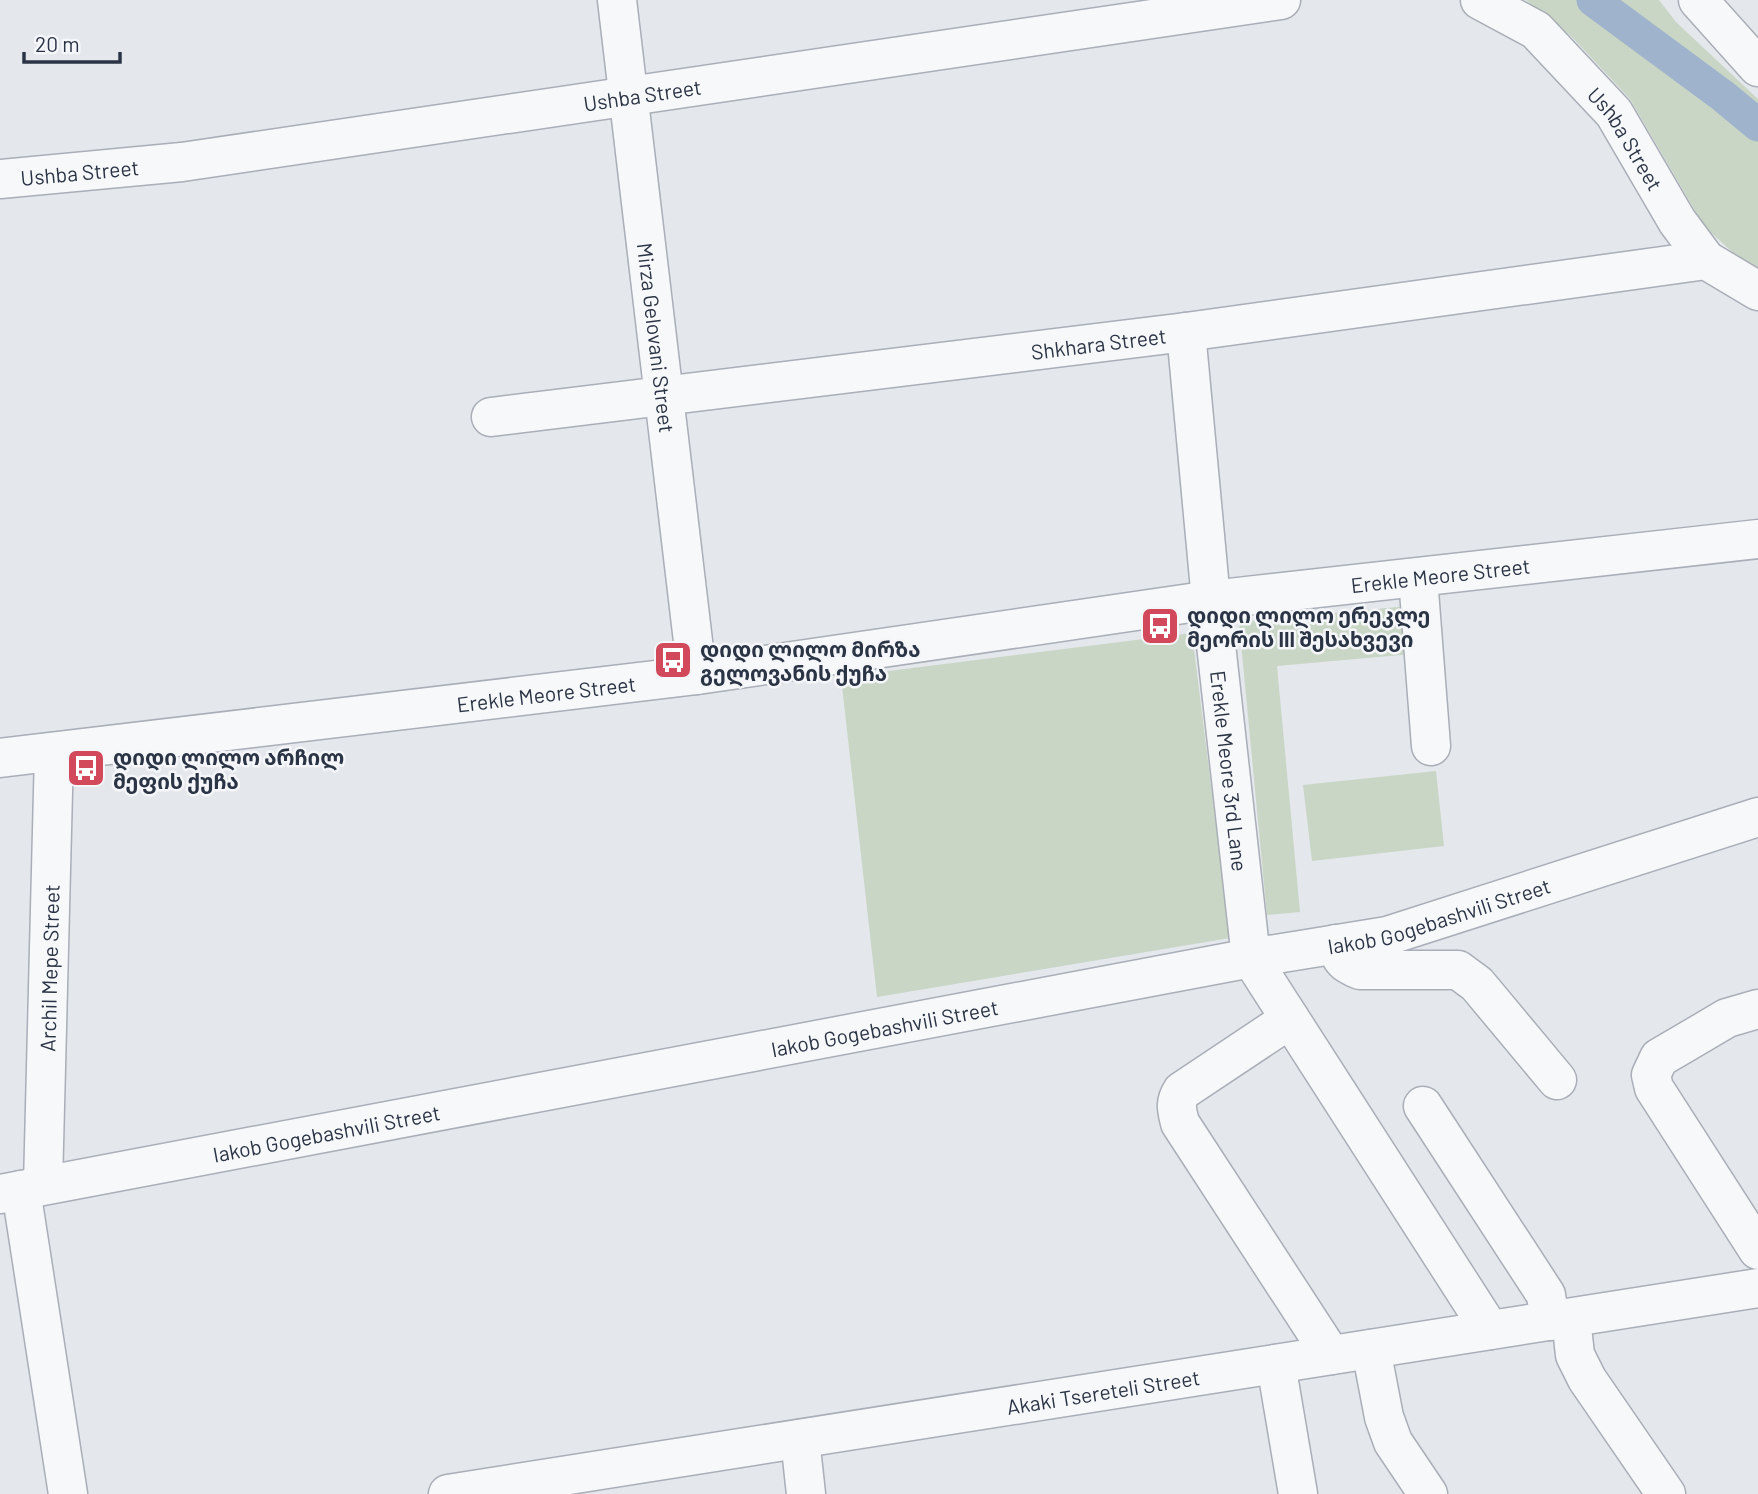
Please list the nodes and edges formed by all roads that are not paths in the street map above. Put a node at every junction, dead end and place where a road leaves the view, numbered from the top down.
1 (617, 0) edge
2 (1281, 0) edge
3 (1479, 0) edge
4 (1698, 0) edge
5 (1758, 67) edge
6 (629, 98) junction
7 (0, 179) edge
8 (1706, 260) junction
9 (1758, 291) edge
10 (1186, 332) junction
11 (665, 394) junction
12 (491, 417) dead end
13 (1758, 539) edge
14 (1418, 578) junction
15 (1211, 600) junction
16 (697, 675) junction
17 (1432, 746) dead end
18 (54, 752) junction
19 (0, 758) edge
20 (1758, 817) edge
21 (1336, 944) junction
22 (1251, 958) junction
23 (1758, 1009) edge
24 (1290, 1019) junction
25 (1557, 1080) dead end
26 (1423, 1106) dead end
27 (21, 1190) edge
28 (1758, 1250) edge
29 (1758, 1288) edge
30 (1560, 1319) junction
31 (1490, 1330) junction
32 (1371, 1349) junction
33 (1331, 1355) junction
34 (1276, 1364) junction
35 (800, 1439) junction
36 (638, 1479) edge
37 (68, 1494) edge
38 (447, 1494) edge
39 (806, 1494) edge
40 (1298, 1494) edge
41 (1428, 1494) edge
42 (1666, 1494) edge

1 - 6 street, Mirza Gelovani Street
2 - 6 street, Ushba Street
3 - 8 street, Ushba Street
4 - 5 street
6 - 7 street, Ushba Street
6 - 11 street, Mirza Gelovani Street
8 - 9 street, Ushba Street
8 - 10 street, Shkhara Street
10 - 11 street, Shkhara Street
10 - 15 street, Erekle Meore 3rd Lane
11 - 12 street, Shkhara Street
11 - 16 street, Mirza Gelovani Street
13 - 14 street, Erekle Meore Street
14 - 15 street, Erekle Meore Street
14 - 17 street
15 - 16 street, Erekle Meore Street
15 - 22 street, Erekle Meore 3rd Lane
16 - 18 street, Erekle Meore Street
18 - 19 street, Erekle Meore Street
18 - 27 street, Archil Mepe Street
20 - 21 street, Iakob Gogebashvili Street
21 - 22 street, Iakob Gogebashvili Street
21 - 25 street
22 - 24 street
22 - 27 street, Iakob Gogebashvili Street
23 - 28 street
24 - 31 street
24 - 33 street
26 - 30 street
27 - 37 street, Archil Mepe Street
29 - 30 street, Akaki Tsereteli Street
30 - 31 street, Akaki Tsereteli Street
30 - 42 street
31 - 32 street, Akaki Tsereteli Street
32 - 33 street, Akaki Tsereteli Street
32 - 41 street
33 - 34 street, Akaki Tsereteli Street
34 - 35 street, Akaki Tsereteli Street
34 - 40 street
35 - 36 street, Akaki Tsereteli Street
35 - 39 street
36 - 38 street, Akaki Tsereteli Street

